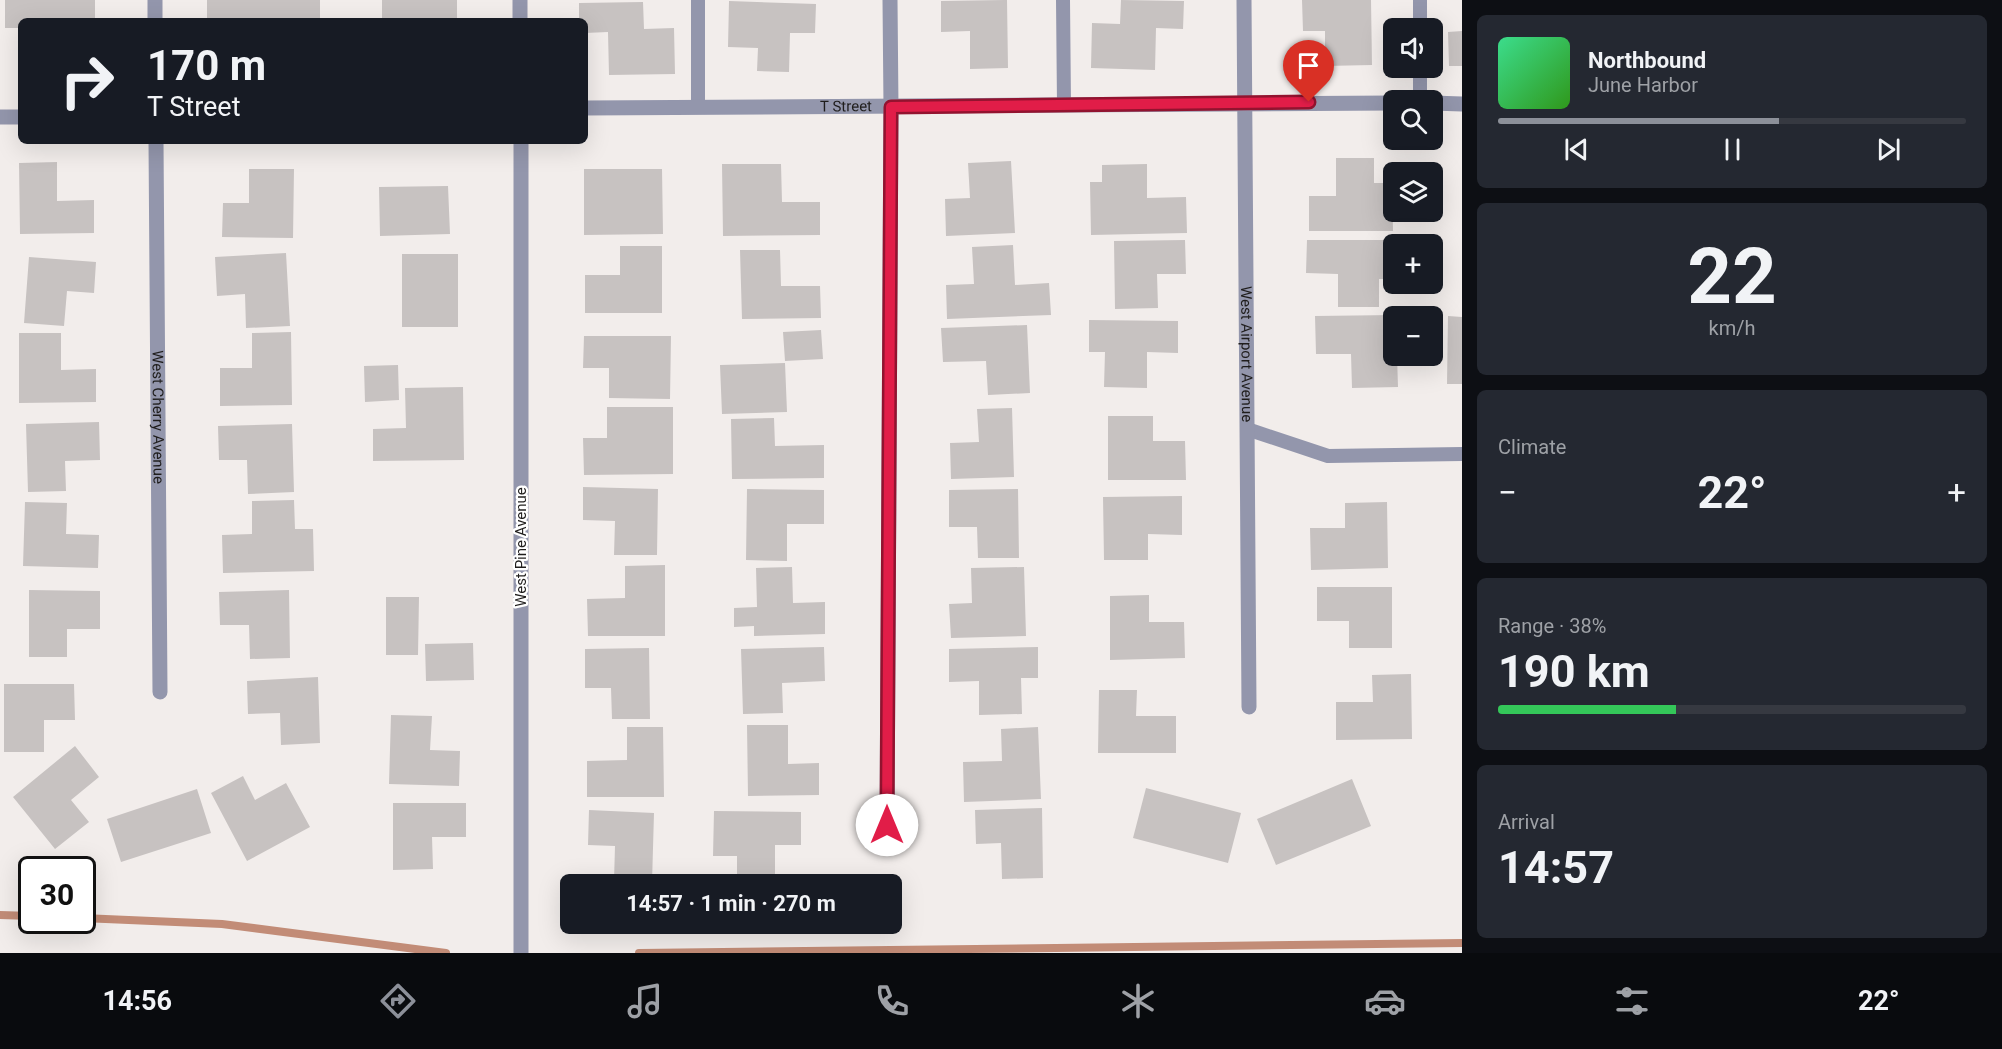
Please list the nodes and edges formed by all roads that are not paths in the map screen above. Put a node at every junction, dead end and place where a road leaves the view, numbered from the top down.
1 (155, 0) edge
2 (520, 0) edge
3 (698, 0) edge
4 (890, 0) edge
5 (1063, 0) edge
6 (1244, 0) edge
7 (1419, 0) edge
8 (155, 18) edge
9 (520, 18) edge
10 (1420, 18) edge
11 (1245, 102) junction
12 (1383, 103) edge
13 (1443, 103) edge
14 (1462, 104) edge
15 (1064, 105) junction
16 (698, 107) junction
17 (891, 107) junction
18 (588, 108) edge
19 (0, 117) edge
20 (18, 117) edge
21 (156, 144) edge
22 (521, 144) edge
23 (1247, 429) junction
24 (1462, 454) edge
25 (160, 692) dead end
26 (1249, 706) dead end
27 (887, 825) dead end
28 (521, 953) edge

1 - 8 street
2 - 9 street
3 - 16 lane
4 - 17 street
5 - 15 lane
6 - 11 street, West Airport Avenue
7 - 10 lane
11 - 12 street, T Street
11 - 15 street, T Street
11 - 23 street, West Airport Avenue
13 - 14 street
15 - 17 street, T Street
16 - 17 street, T Street
16 - 18 street, T Street
17 - 27 street
19 - 20 street
21 - 25 street, West Cherry Avenue
22 - 28 street, West Pine Avenue
23 - 24 lane
23 - 26 street, West Airport Avenue

